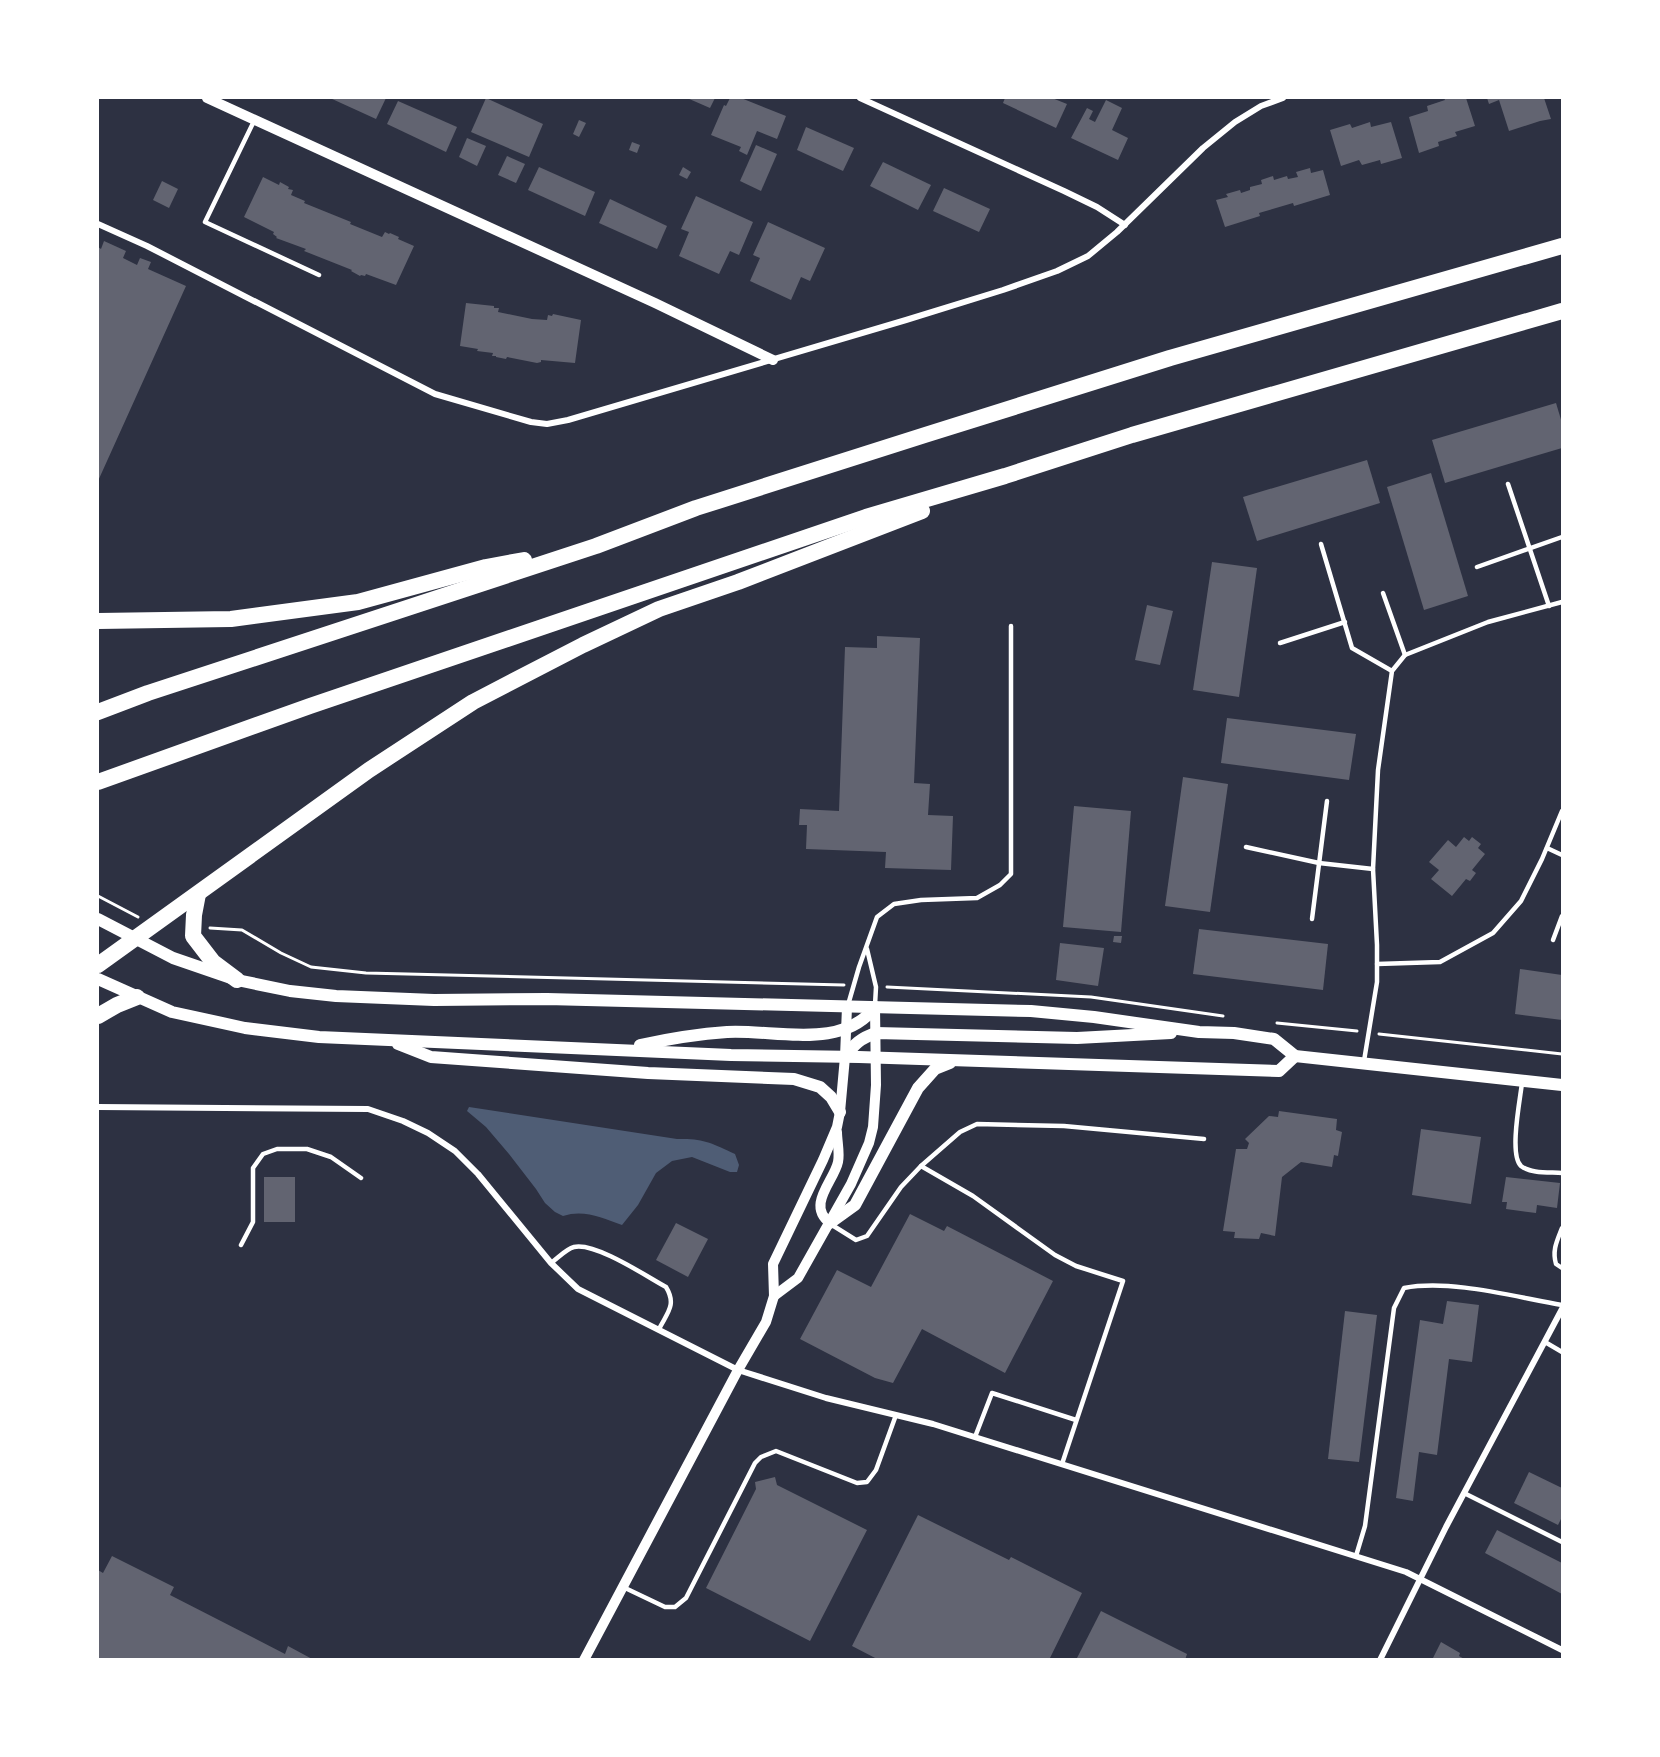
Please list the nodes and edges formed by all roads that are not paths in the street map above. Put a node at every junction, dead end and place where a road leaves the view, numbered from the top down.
1 (207, 98) edge
2 (860, 98) edge
3 (1283, 98) edge
4 (255, 119) junction
5 (98, 224) edge
6 (1125, 225) junction
7 (1563, 246) edge
8 (319, 275) dead end
9 (1563, 311) edge
10 (773, 360) junction
11 (1060, 458) junction
12 (1508, 484) dead end
13 (1563, 537) edge
14 (1321, 544) dead end
15 (596, 546) junction
16 (1530, 548) junction
17 (1477, 567) dead end
18 (1383, 593) dead end
19 (1563, 602) edge
20 (1549, 606) junction
21 (98, 621) edge
22 (1345, 622) junction
23 (1011, 626) dead end
24 (1280, 643) dead end
25 (1405, 655) junction
26 (1392, 671) junction
27 (98, 712) edge
28 (98, 782) edge
29 (1327, 801) dead end
30 (1563, 811) edge
31 (1246, 847) dead end
32 (1547, 848) junction
33 (1563, 855) edge
34 (1319, 863) junction
35 (1373, 868) junction
36 (198, 894) junction
37 (1563, 916) edge
38 (98, 919) edge
39 (1312, 919) dead end
40 (135, 939) junction
41 (1553, 940) dead end
42 (867, 949) junction
43 (1377, 964) junction
44 (98, 965) edge
45 (98, 979) edge
46 (237, 980) junction
47 (137, 997) junction
48 (847, 1007) junction
49 (875, 1007) junction
50 (98, 1016) edge
51 (846, 1029) junction
52 (1199, 1032) junction
53 (876, 1033) junction
54 (389, 1040) junction
55 (622, 1049) junction
56 (1295, 1056) junction
57 (845, 1057) junction
58 (876, 1058) junction
59 (955, 1061) junction
60 (1363, 1063) junction
61 (1522, 1080) junction
62 (1563, 1085) edge
63 (98, 1107) edge
64 (840, 1112) junction
65 (837, 1127) junction
66 (1204, 1139) dead end
67 (921, 1166) junction
68 (1563, 1173) edge
69 (361, 1178) dead end
70 (830, 1223) junction
71 (1563, 1228) edge
72 (241, 1245) dead end
73 (551, 1263) junction
74 (1563, 1268) edge
75 (774, 1296) junction
76 (1563, 1307) edge
77 (659, 1329) junction
78 (1545, 1342) junction
79 (1563, 1352) edge
80 (738, 1370) junction
81 (896, 1415) junction
82 (1076, 1420) junction
83 (975, 1437) junction
84 (1062, 1464) junction
85 (1464, 1493) junction
86 (1563, 1542) edge
87 (1356, 1556) junction
88 (1420, 1578) junction
89 (623, 1587) junction
90 (1563, 1650) edge
91 (584, 1659) edge
92 (1380, 1659) edge

1 - 4 street
2 - 6 street
3 - 6 street
4 - 8 lane
4 - 10 street
5 - 10 street
6 - 10 street
7 - 15 highway
9 - 11 highway
11 - 28 highway
11 - 36 highway
12 - 16 lane
13 - 16 lane
14 - 22 lane
15 - 21 highway
15 - 27 highway
16 - 17 lane
16 - 20 lane
18 - 25 lane
19 - 20 lane
20 - 25 lane
22 - 24 lane
22 - 26 lane
23 - 42 lane
25 - 26 lane
26 - 35 lane
29 - 34 lane
30 - 32 lane
31 - 34 lane
32 - 33 lane
32 - 43 lane
34 - 35 lane
34 - 39 lane
35 - 43 lane
36 - 40 highway
36 - 46 highway
37 - 41 lane
38 - 40 main road
40 - 44 highway
40 - 46 main road
42 - 48 lane
42 - 49 lane
43 - 60 lane
45 - 47 main road
46 - 48 main road
47 - 50 highway
47 - 54 main road
48 - 49 main road
48 - 51 street
49 - 51 main road
49 - 52 main road
49 - 53 street
51 - 55 main road
51 - 57 street
52 - 53 main road
52 - 56 main road
53 - 57 main road
53 - 58 street
54 - 55 main road
54 - 64 main road
55 - 57 main road
56 - 59 main road
56 - 60 main road
57 - 58 main road
57 - 64 street
58 - 59 main road
58 - 70 street
59 - 70 main road
60 - 61 main road
61 - 62 main road
61 - 68 lane
63 - 73 street
64 - 65 street
65 - 70 street
65 - 75 street
66 - 67 lane
67 - 70 lane
67 - 82 lane
69 - 72 lane
70 - 75 street
71 - 74 lane
73 - 77 street
73 - 77 lane
75 - 80 street
76 - 78 street
76 - 87 lane
77 - 80 street
78 - 79 lane
78 - 85 street
80 - 81 street
80 - 89 street
81 - 83 street
81 - 89 lane
82 - 83 lane
82 - 84 lane
83 - 84 street
84 - 87 street
85 - 86 lane
85 - 88 street
87 - 88 street
88 - 90 street
88 - 92 street
89 - 91 street

